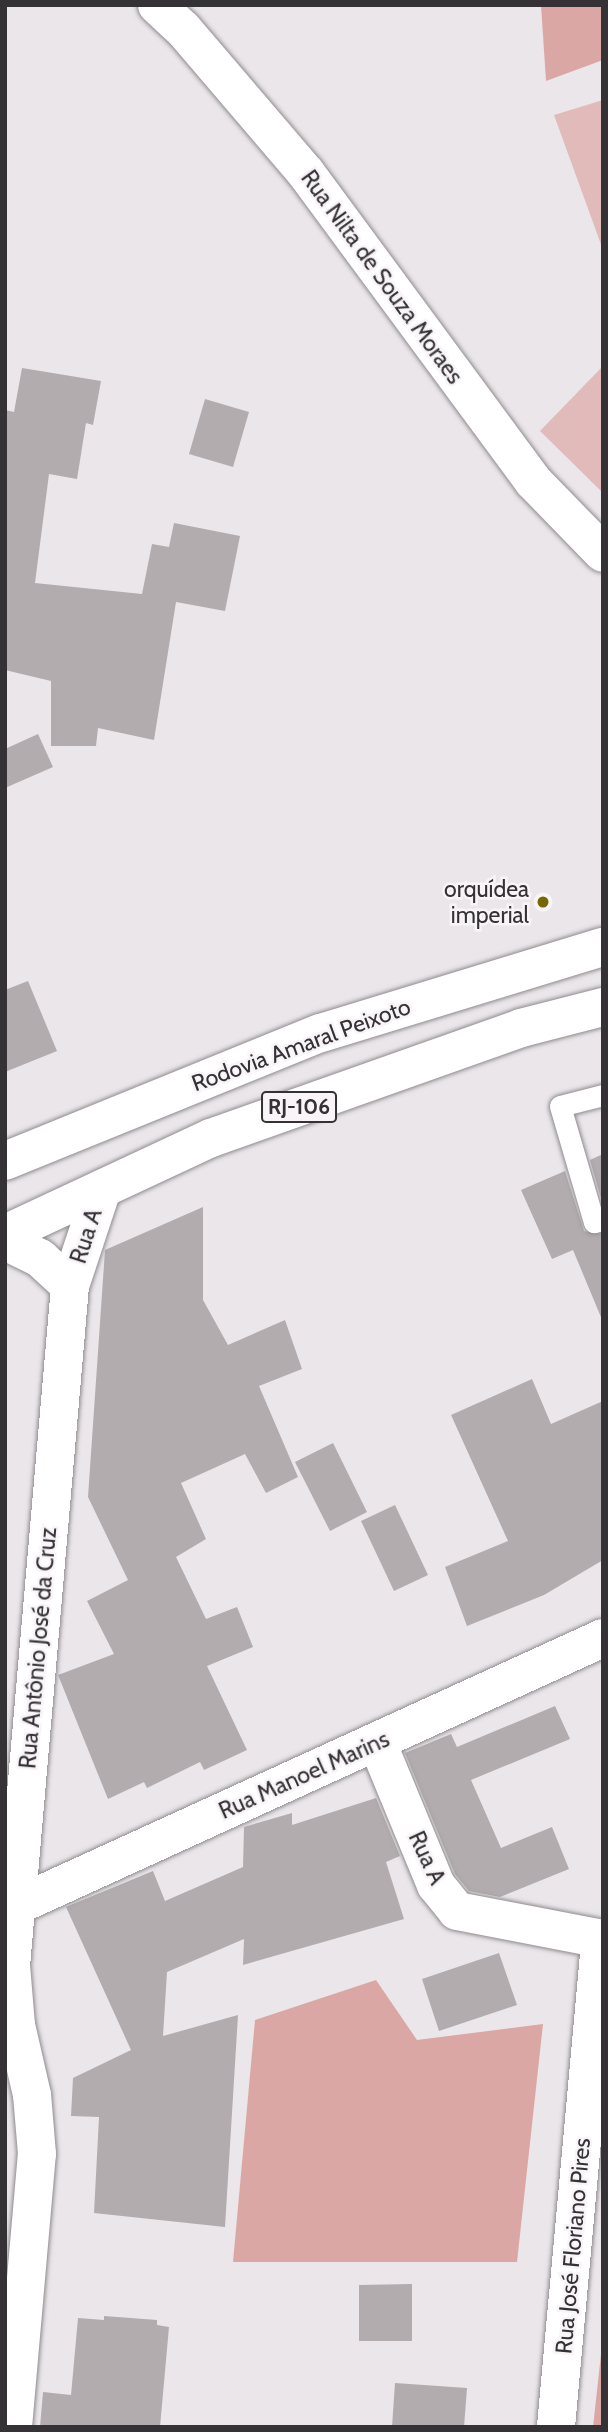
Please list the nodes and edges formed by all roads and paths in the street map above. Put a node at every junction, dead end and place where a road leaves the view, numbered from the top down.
1 (157, 5) edge
2 (603, 554) edge
3 (603, 947) edge
4 (603, 1007) edge
5 (603, 1095) edge
6 (5, 1161) edge
7 (102, 1189) junction
8 (603, 1220) edge
9 (5, 1234) edge
10 (5, 1241) edge
11 (70, 1286) junction
12 (603, 1638) edge
13 (377, 1742) junction
14 (10, 1909) edge
15 (601, 1940) edge
16 (13, 2427) edge
17 (556, 2427) edge

1 - 2 main road, Rua Nilta de Souza Moraes
3 - 6 main road, Rodovia Amaral Peixoto / RJ-106
4 - 7 main road, RJ-106
5 - 8 lane
7 - 9 main road, RJ-106
7 - 11 main road, Rua A
10 - 11 main road, Rua A
11 - 14 main road, Rua Antônio José da Cruz
12 - 13 main road, Rua Manoel Marins
13 - 14 main road, Rua Manoel Marins
13 - 15 main road, Rua A
14 - 16 main road, Rua Antônio José da Cruz
15 - 17 main road, Rua José Floriano Pires

